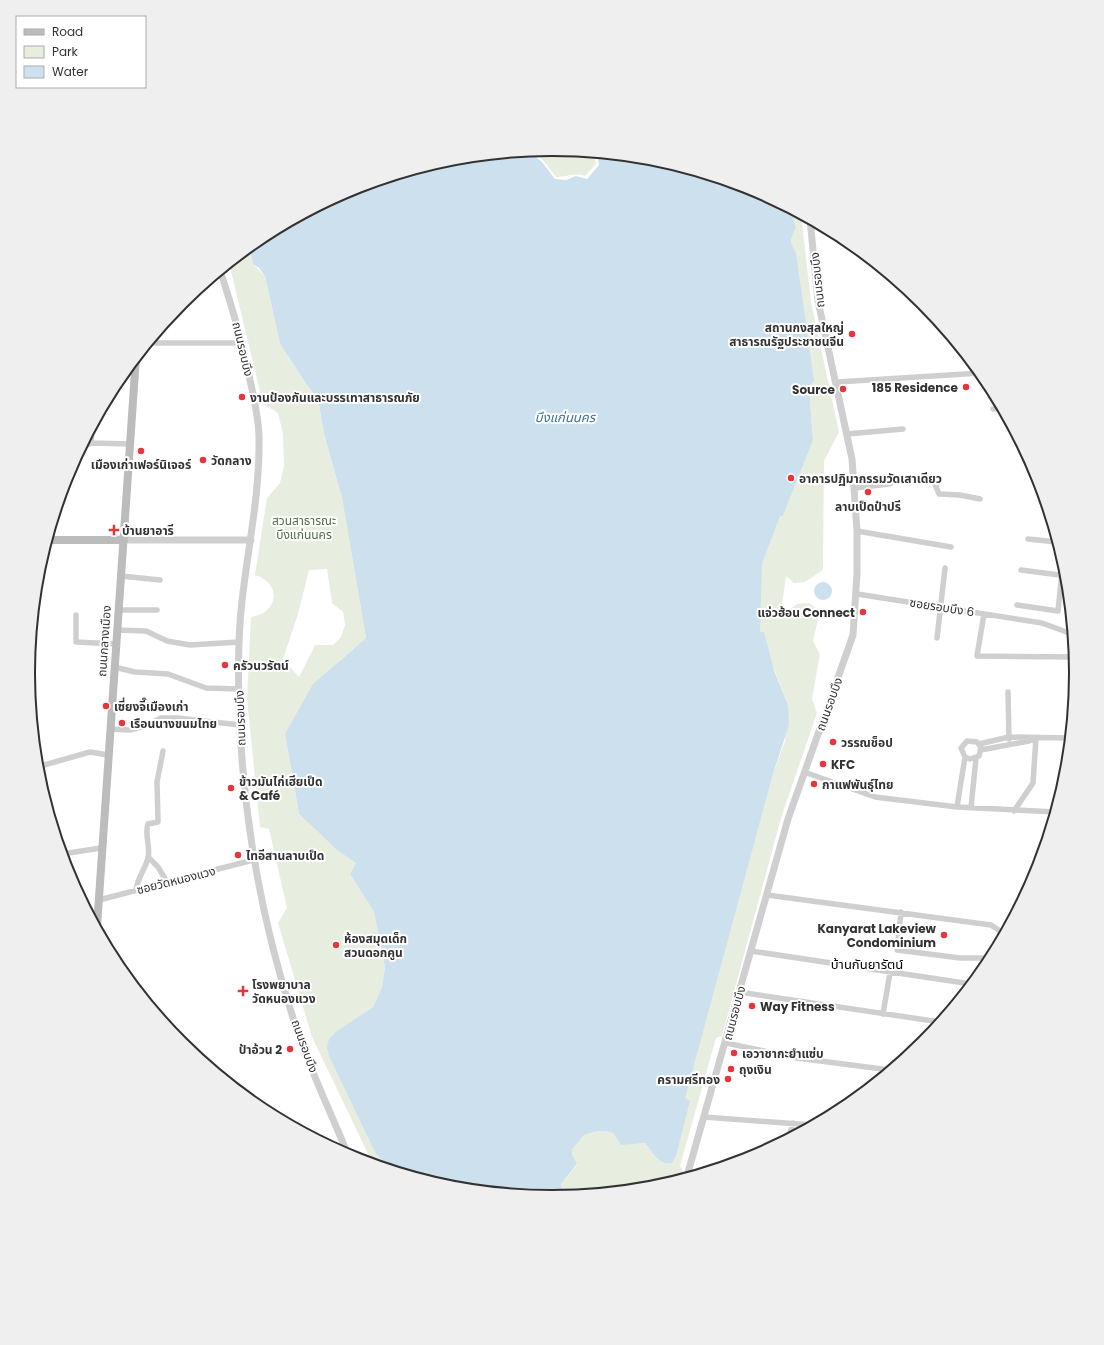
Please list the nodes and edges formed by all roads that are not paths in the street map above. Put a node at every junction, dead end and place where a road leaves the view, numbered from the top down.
1 (811, 225) edge
2 (222, 275) edge
3 (154, 343) edge
4 (243, 343) junction
5 (135, 367) edge
6 (974, 374) edge
7 (837, 382) junction
8 (993, 409) dead end
9 (997, 409) edge
10 (903, 429) dead end
11 (847, 434) junction
12 (91, 438) edge
13 (91, 443) junction
14 (130, 444) junction
15 (88, 445) edge
16 (855, 488) junction
17 (980, 499) dead end
18 (857, 531) junction
19 (1028, 539) dead end
20 (53, 540) edge
21 (124, 540) junction
22 (251, 540) junction
23 (1052, 541) edge
24 (951, 547) dead end
25 (945, 568) dead end
26 (1021, 570) dead end
27 (1060, 575) edge
28 (121, 576) junction
29 (160, 580) dead end
30 (1062, 588) edge
31 (857, 594) junction
32 (941, 606) junction
33 (1017, 606) dead end
34 (119, 610) junction
35 (157, 610) dead end
36 (984, 614) junction
37 (76, 615) dead end
38 (117, 630) junction
39 (1067, 632) edge
40 (937, 638) dead end
41 (239, 642) junction
42 (116, 644) junction
43 (1069, 657) edge
44 (114, 666) junction
45 (239, 689) junction
46 (1008, 692) dead end
47 (240, 725) junction
48 (110, 729) junction
49 (1036, 738) junction
50 (1065, 738) edge
51 (1009, 740) junction
52 (979, 744) junction
53 (981, 750) junction
54 (163, 751) dead end
55 (108, 755) junction
56 (965, 757) junction
57 (976, 758) junction
58 (44, 765) edge
59 (804, 772) junction
60 (957, 807) junction
61 (971, 808) junction
62 (1014, 811) junction
63 (1049, 812) edge
64 (101, 848) junction
65 (67, 853) edge
66 (148, 857) junction
67 (253, 860) junction
68 (167, 882) junction
69 (136, 890) junction
70 (767, 895) junction
71 (99, 900) junction
72 (901, 912) junction
73 (98, 919) edge
74 (1000, 931) edge
75 (751, 951) junction
76 (983, 958) edge
77 (890, 973) junction
78 (965, 983) edge
79 (739, 992) junction
80 (883, 1014) junction
81 (934, 1021) edge
82 (726, 1043) junction
83 (883, 1069) edge
84 (704, 1117) junction
85 (794, 1123) junction
86 (803, 1124) edge
87 (791, 1130) edge
88 (344, 1146) edge
89 (691, 1170) edge

1 - 7 street, ถนนรอบบึง
2 - 4 street, ถนนรอบบึง
3 - 4 street
4 - 22 street, ถนนรอบบึง
5 - 14 main road, ถนนกลางเมือง
6 - 7 street
7 - 11 street, ถนนรอบบึง
8 - 9 street
10 - 11 street
11 - 16 street, ถนนรอบบึง
12 - 13 street
13 - 14 street
13 - 15 street
14 - 21 main road, ถนนกลางเมือง
16 - 17 street
16 - 18 street, ถนนรอบบึง
18 - 24 street
18 - 31 street, ถนนรอบบึง
19 - 23 street
20 - 21 main road
21 - 22 street
21 - 28 main road, ถนนกลางเมือง
22 - 41 street, ถนนรอบบึง
25 - 32 street
26 - 27 street
28 - 29 street
28 - 34 main road, ถนนกลางเมือง
30 - 33 street
31 - 32 street, ซอยรอบบึง 6
31 - 59 street, ถนนรอบบึง
32 - 36 street, ซอยรอบบึง 6
32 - 40 street
34 - 35 street
34 - 38 main road, ถนนกลางเมือง
36 - 39 street
36 - 43 street, ซอยรอบบึง 6
37 - 42 street
38 - 41 street
38 - 42 main road, ถนนกลางเมือง
41 - 45 street, ถนนรอบบึง
42 - 44 main road, ถนนกลางเมือง
44 - 45 street
44 - 48 main road, ถนนกลางเมือง
45 - 47 street, ถนนรอบบึง
46 - 51 street
47 - 48 street
47 - 67 street, ถนนรอบบึง
48 - 55 main road, ถนนกลางเมือง
49 - 50 street
49 - 51 street
49 - 62 street
51 - 52 street
51 - 53 street
52 - 53 street
52 - 56 street
53 - 57 street
54 - 66 street
55 - 58 street
55 - 64 main road, ถนนกลางเมือง
56 - 57 street
56 - 60 street
57 - 61 street
59 - 60 street
59 - 70 street, ถนนรอบบึง
60 - 61 street
61 - 62 street
62 - 63 street
64 - 65 street
64 - 71 main road, ถนนกลางเมือง
66 - 68 street
66 - 69 street
67 - 68 street, ซอยวัดหนองแวง
67 - 88 street, ถนนรอบบึง
68 - 69 street, ซอยวัดหนองแวง
69 - 71 street, ซอยวัดหนองแวง
70 - 72 street
70 - 75 street, ถนนรอบบึง
71 - 73 main road, ถนนกลางเมือง
72 - 74 street
72 - 76 street
75 - 77 street
75 - 79 street, ถนนรอบบึง
77 - 78 street
77 - 80 street
79 - 80 street
79 - 82 street, ถนนรอบบึง
80 - 81 street
82 - 83 street
82 - 84 street, ถนนรอบบึง
84 - 85 street
84 - 89 street, ถนนรอบบึง
85 - 86 street
85 - 87 street

